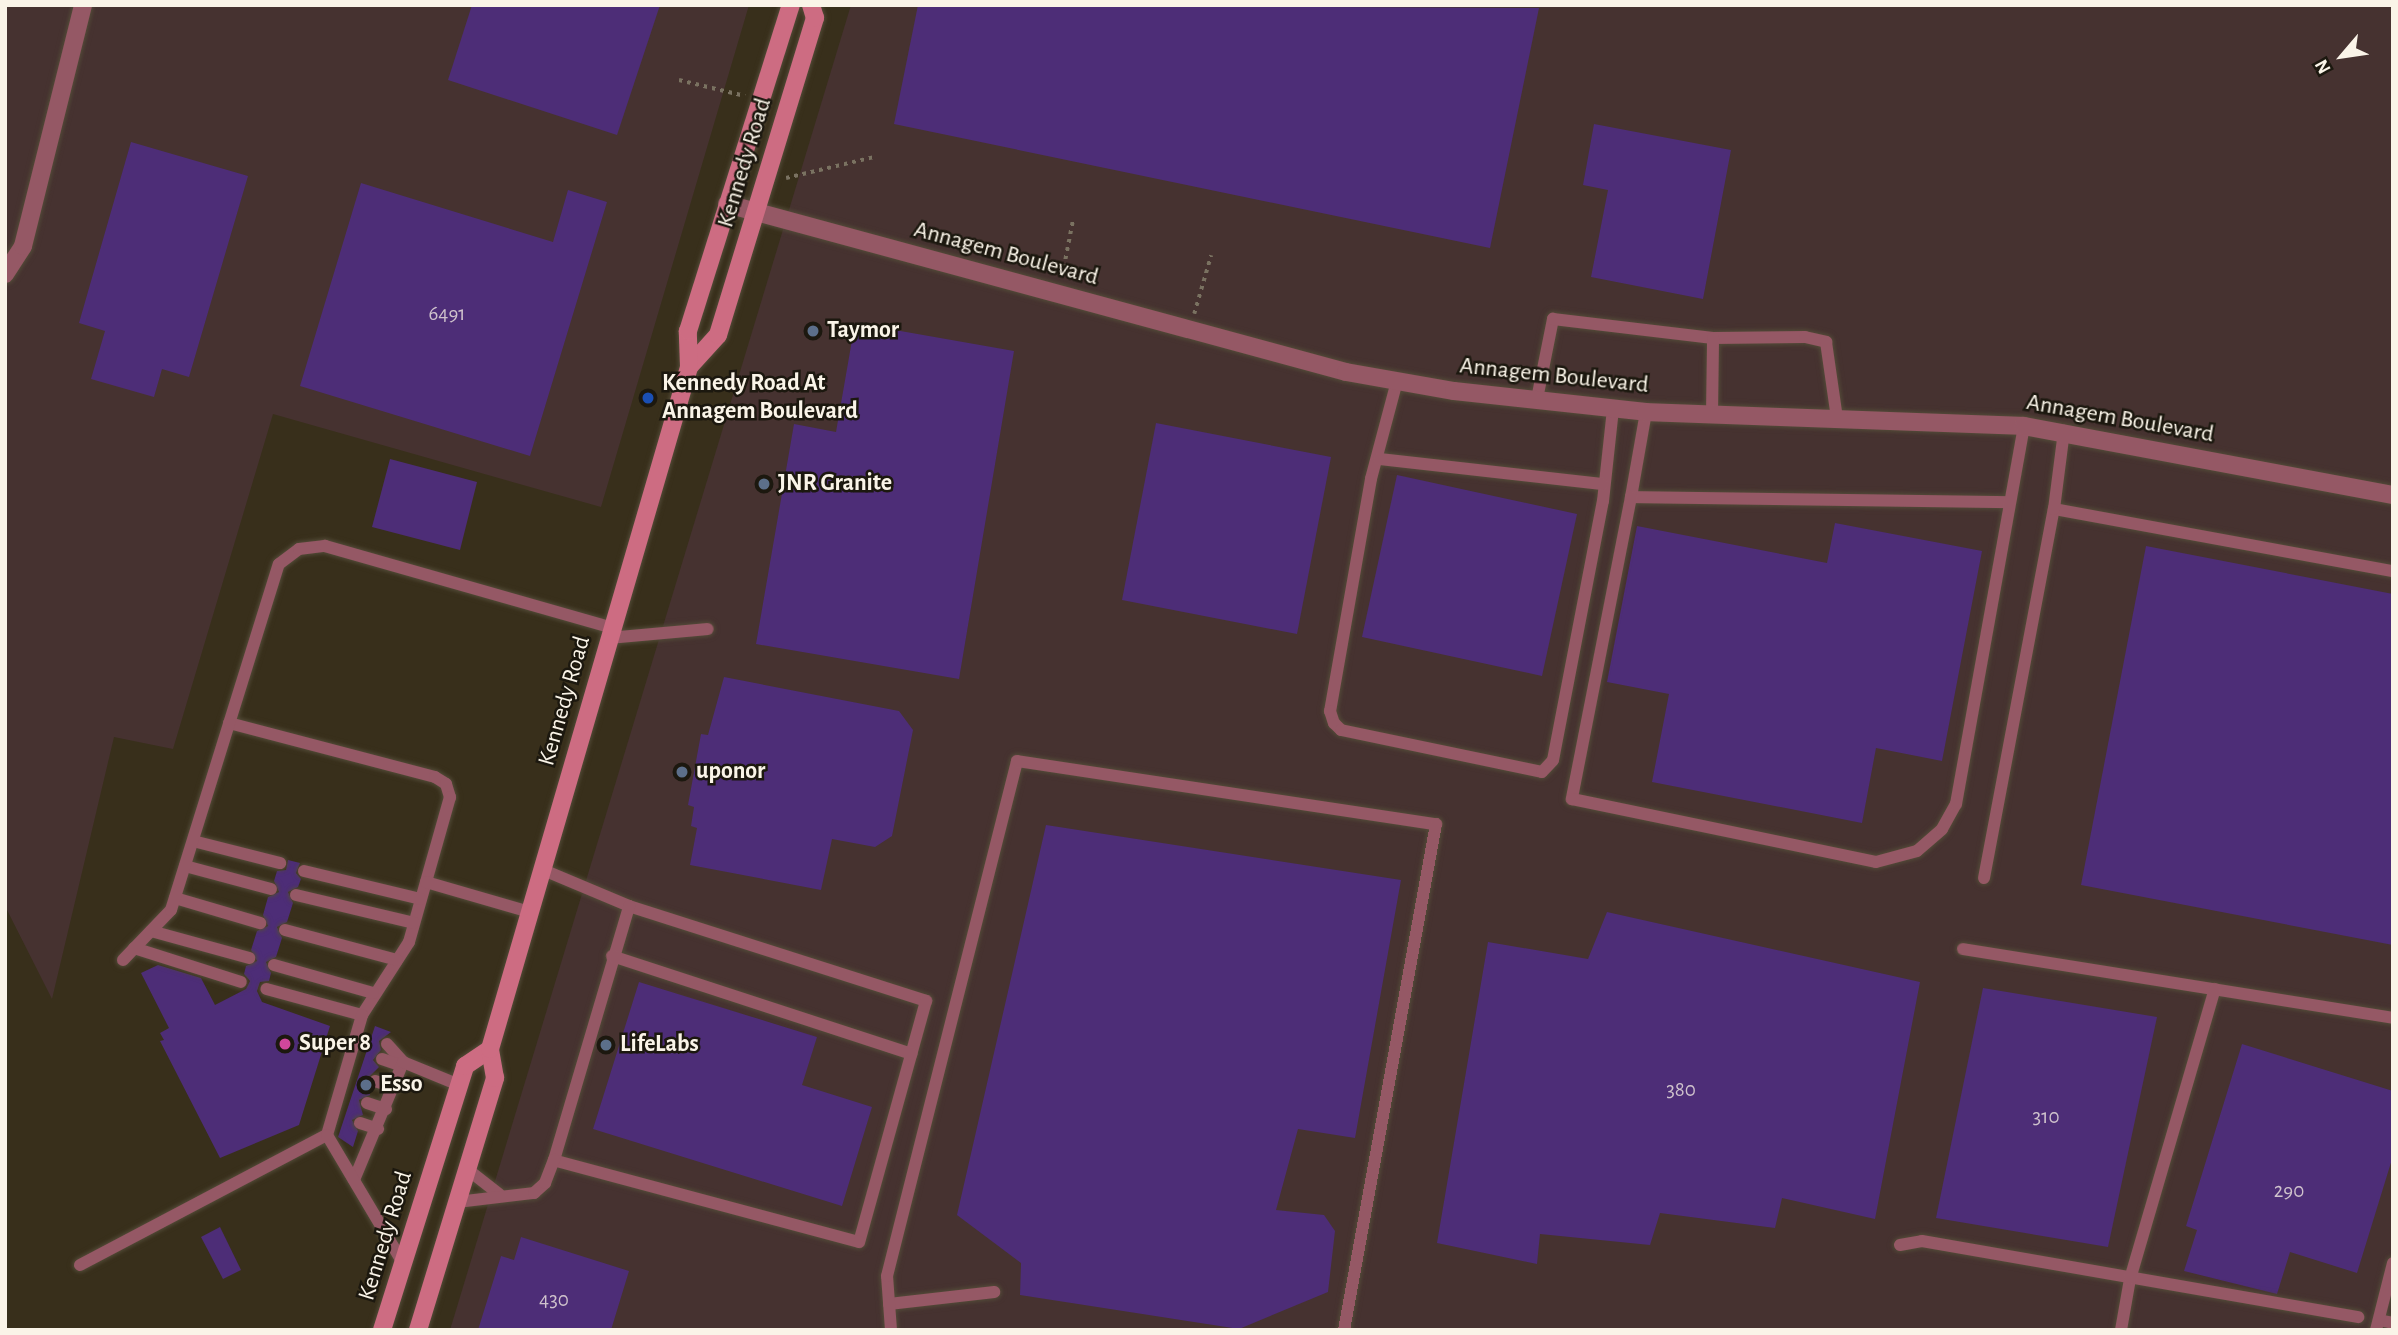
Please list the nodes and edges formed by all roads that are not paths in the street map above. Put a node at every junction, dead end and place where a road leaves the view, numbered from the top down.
1 (83, 5) edge
2 (791, 5) edge
3 (811, 5) edge
4 (727, 204) junction
5 (756, 211) junction
6 (5, 274) edge
7 (1713, 338) junction
8 (689, 367) junction
9 (1397, 381) junction
10 (1537, 398) junction
11 (1613, 409) junction
12 (1646, 412) junction
13 (1712, 414) junction
14 (1837, 418) junction
15 (2024, 426) junction
16 (2064, 431) junction
17 (1379, 459) junction
18 (1603, 484) junction
19 (2393, 495) edge
20 (1631, 497) junction
21 (2008, 502) junction
22 (2054, 509) junction
23 (2393, 571) edge
24 (708, 629) dead end
25 (611, 633) junction
26 (229, 723) junction
27 (193, 841) junction
28 (279, 863) dead end
29 (185, 866) junction
30 (541, 869) junction
31 (303, 871) dead end
32 (1984, 878) dead end
33 (426, 882) junction
34 (271, 889) dead end
35 (296, 895) dead end
36 (175, 898) junction
37 (421, 899) junction
38 (629, 906) junction
39 (529, 912) junction
40 (260, 923) dead end
41 (414, 923) junction
42 (285, 930) dead end
43 (151, 931) junction
44 (134, 948) junction
45 (1963, 949) dead end
46 (612, 956) junction
47 (249, 958) dead end
48 (123, 960) dead end
49 (397, 960) junction
50 (274, 965) dead end
51 (241, 982) dead end
52 (266, 989) dead end
53 (2215, 989) junction
54 (373, 993) junction
55 (362, 1015) junction
56 (2393, 1018) edge
57 (357, 1032) junction
58 (372, 1037) dead end
59 (387, 1044) dead end
60 (490, 1049) junction
61 (352, 1050) junction
62 (366, 1054) dead end
63 (911, 1054) junction
64 (382, 1059) dead end
65 (403, 1064) junction
66 (375, 1081) dead end
67 (459, 1085) junction
68 (394, 1087) junction
69 (368, 1103) dead end
70 (386, 1109) junction
71 (360, 1123) dead end
72 (378, 1129) junction
73 (327, 1135) junction
74 (554, 1160) junction
75 (467, 1169) junction
76 (354, 1180) junction
77 (499, 1194) junction
78 (457, 1202) junction
79 (1900, 1245) dead end
80 (403, 1263) junction
81 (2393, 1263) edge
82 (79, 1265) dead end
83 (2130, 1279) junction
84 (994, 1292) dead end
85 (889, 1304) junction
86 (2358, 1317) dead end
87 (2393, 1324) edge
88 (2377, 1325) edge
89 (1342, 1329) edge
90 (382, 1330) edge
91 (418, 1330) edge
92 (891, 1330) edge
93 (2121, 1330) edge

1 - 6 street
2 - 4 main road, Kennedy Road
3 - 5 main road, Kennedy Road
4 - 5 street, Annagem Boulevard
4 - 8 main road, Kennedy Road
5 - 8 main road, Kennedy Road
5 - 9 street, Annagem Boulevard
7 - 10 lane
7 - 13 lane
7 - 14 lane
8 - 25 main road, Kennedy Road
9 - 10 street, Annagem Boulevard
9 - 17 lane
10 - 11 street, Annagem Boulevard
11 - 12 street, Annagem Boulevard
11 - 18 lane
12 - 13 street, Annagem Boulevard
12 - 20 lane
13 - 14 street, Annagem Boulevard
14 - 15 street, Annagem Boulevard
15 - 16 street, Annagem Boulevard
15 - 21 lane
16 - 19 street, Annagem Boulevard
16 - 22 lane
17 - 18 lane
17 - 18 lane
20 - 21 lane
20 - 21 lane
22 - 23 lane
22 - 32 lane
24 - 25 lane
25 - 26 lane
25 - 30 main road, Kennedy Road
26 - 27 lane
26 - 33 lane
27 - 28 lane
27 - 29 lane
29 - 34 lane
29 - 36 lane
30 - 38 lane
30 - 39 main road, Kennedy Road
31 - 37 lane
33 - 37 lane
33 - 39 lane
35 - 41 lane
36 - 40 lane
36 - 43 lane
37 - 41 lane
38 - 46 lane
38 - 63 lane
39 - 60 main road, Kennedy Road
41 - 49 lane
42 - 49 lane
43 - 44 lane
43 - 47 lane
44 - 48 lane
44 - 51 lane
45 - 53 lane
46 - 63 lane
46 - 74 lane
49 - 54 lane
50 - 54 lane
52 - 55 lane
53 - 56 lane
53 - 83 lane
54 - 55 lane
55 - 57 lane
57 - 58 lane
57 - 61 lane
59 - 65 lane
60 - 67 main road, Kennedy Road
60 - 75 main road, Kennedy Road
61 - 62 lane
61 - 73 lane
63 - 74 lane
64 - 65 lane
65 - 67 lane
65 - 68 lane
66 - 68 lane
67 - 80 main road, Kennedy Road
68 - 70 lane
69 - 70 lane
70 - 72 lane
71 - 72 lane
72 - 76 lane
73 - 76 lane
73 - 82 lane
74 - 77 lane
75 - 77 lane
75 - 78 main road, Kennedy Road
76 - 80 lane
77 - 78 lane
78 - 91 main road, Kennedy Road
79 - 83 lane
80 - 90 main road, Kennedy Road
81 - 88 lane
83 - 86 lane
83 - 93 lane
84 - 85 lane
85 - 89 lane
85 - 92 lane
87 - 88 lane

